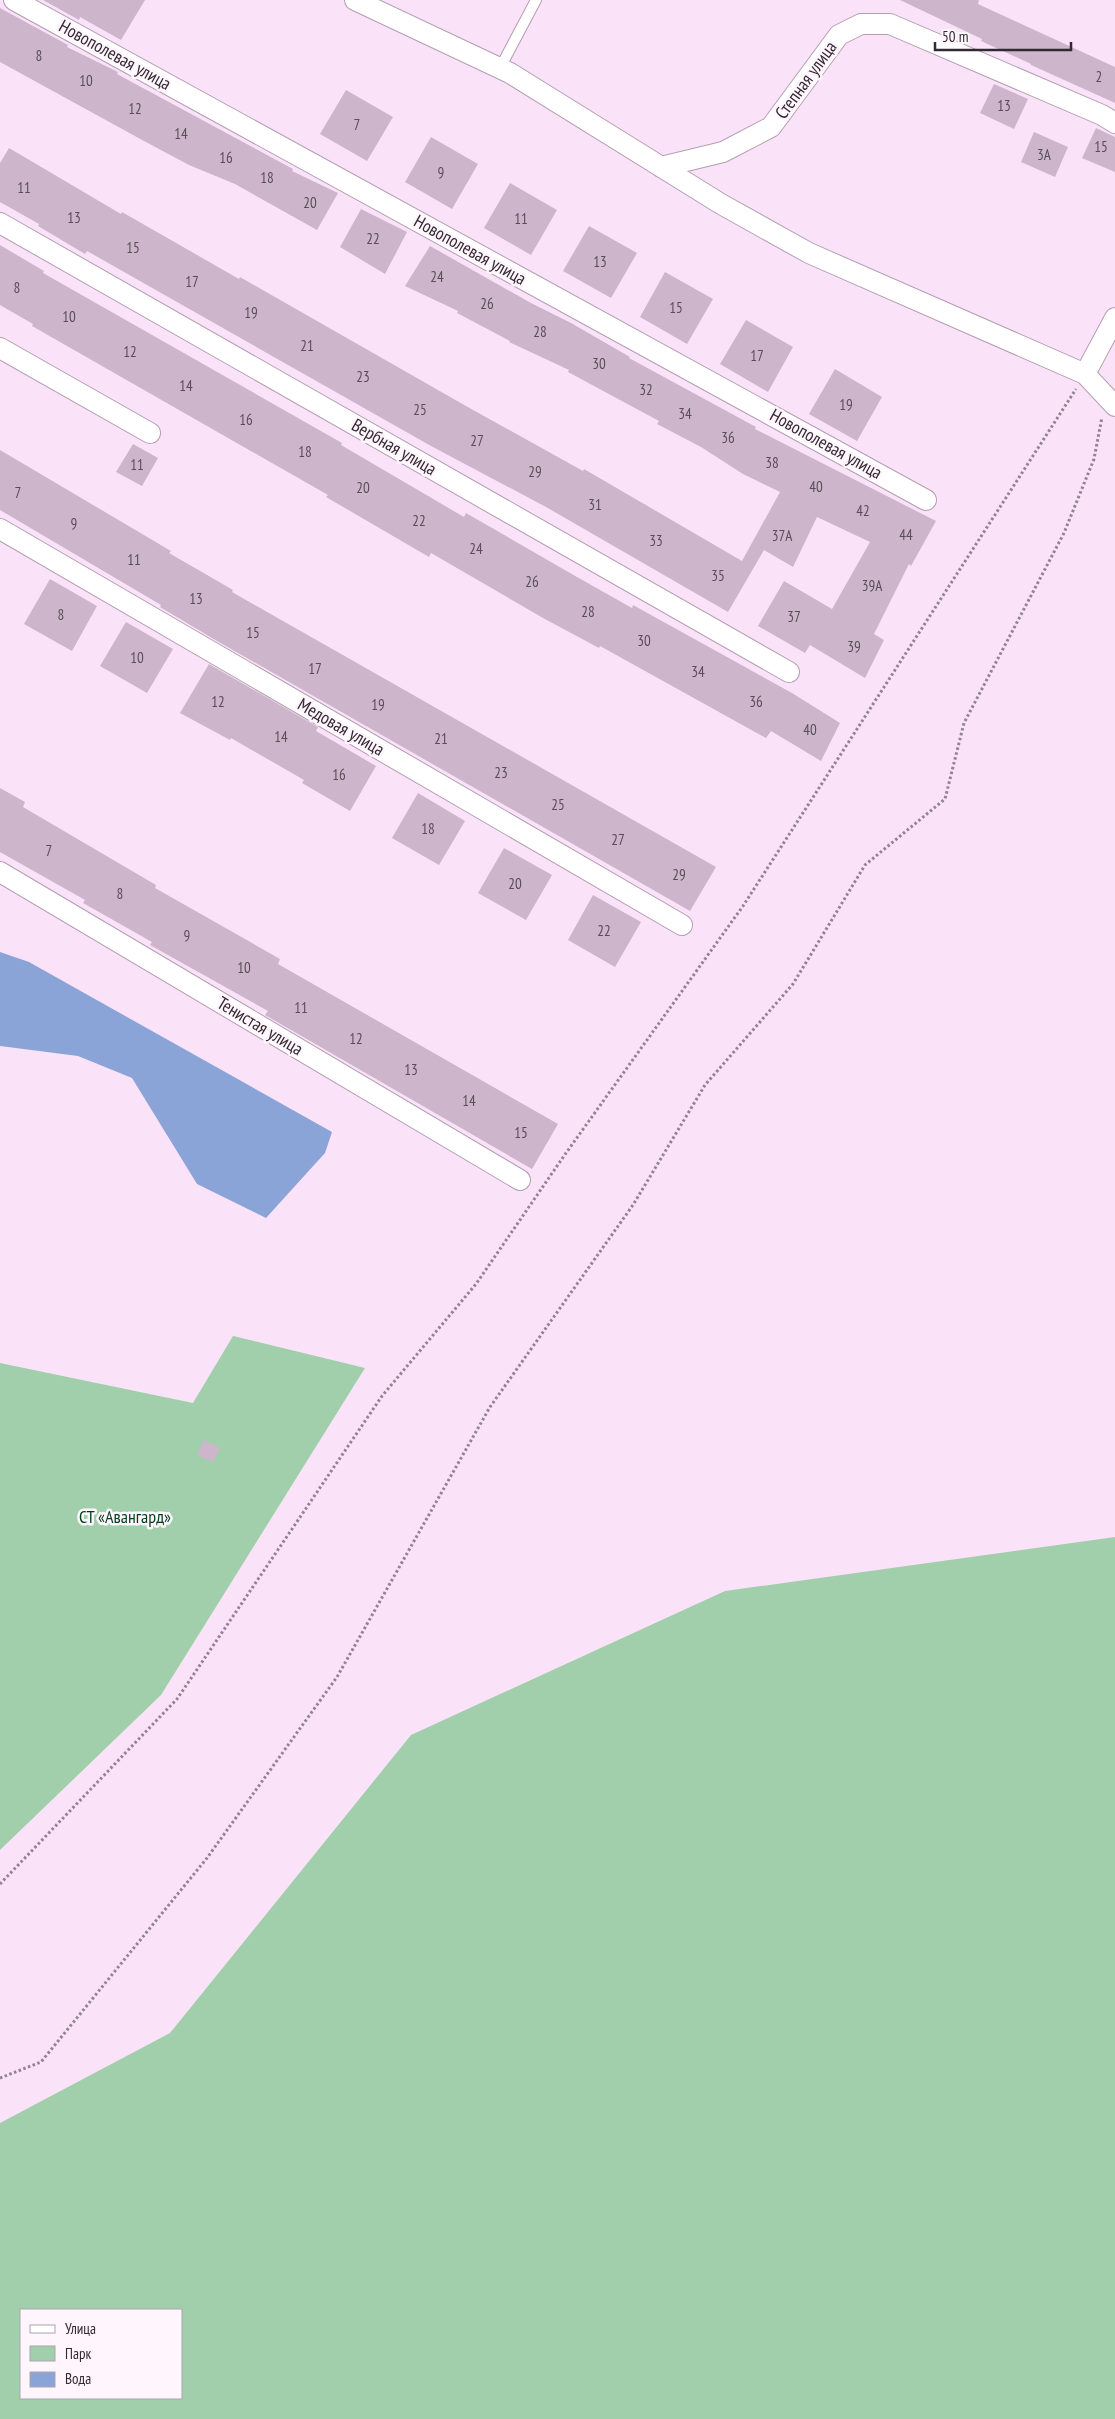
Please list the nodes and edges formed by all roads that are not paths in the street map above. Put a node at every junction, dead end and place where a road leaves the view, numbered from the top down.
1 (14, 0) edge
2 (355, 0) edge
3 (536, 0) edge
4 (500, 68) junction
5 (1115, 123) edge
6 (661, 167) junction
7 (0, 223) edge
8 (1115, 318) edge
9 (0, 348) edge
10 (1085, 374) junction
11 (1109, 409) edge
12 (150, 432) dead end
13 (926, 500) dead end
14 (0, 529) edge
15 (789, 672) dead end
16 (0, 872) edge
17 (682, 925) dead end
18 (520, 1180) dead end

1 - 13 street, Новополевая улица
2 - 4 street
3 - 4 lane
4 - 6 street
5 - 6 street, Степная улица
6 - 10 street
7 - 15 street, Вербная улица
8 - 10 street
9 - 12 street
10 - 11 street
14 - 17 street, Медовая улица
16 - 18 street, Тенистая улица

